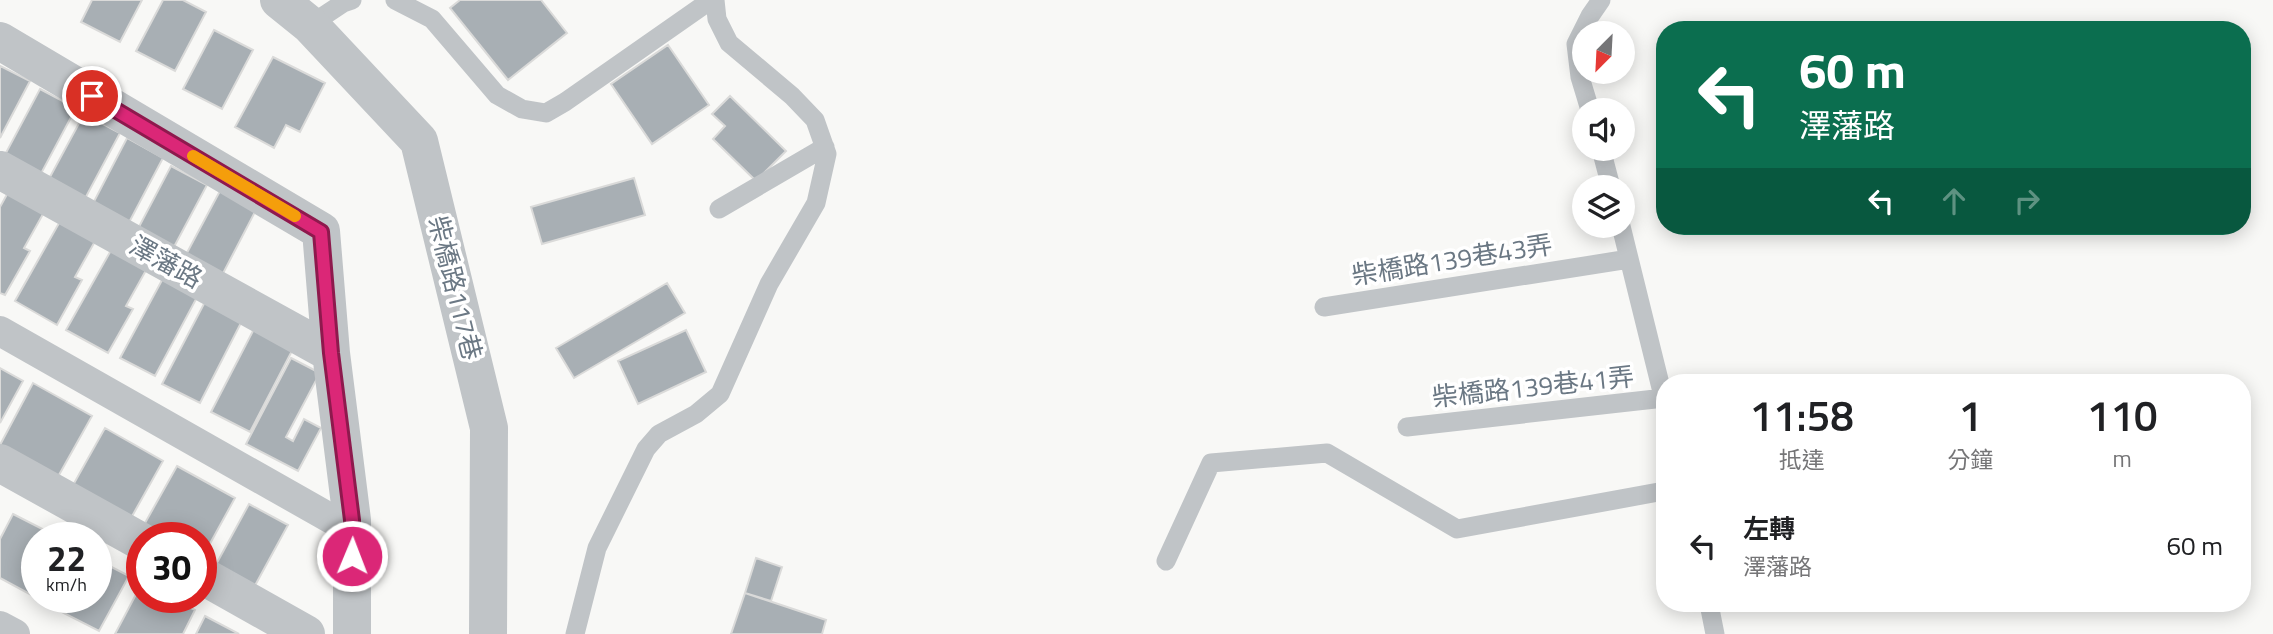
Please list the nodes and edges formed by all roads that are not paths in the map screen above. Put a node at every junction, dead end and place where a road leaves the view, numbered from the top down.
1 (279, 0) edge
2 (352, 0) edge
3 (396, 0) edge
4 (713, 0) edge
5 (1601, 0) edge
6 (310, 25) junction
7 (0, 41) edge
8 (1586, 98) edge
9 (825, 147) junction
10 (0, 170) edge
11 (719, 209) dead end
12 (1623, 238) edge
13 (1629, 258) junction
14 (1324, 307) dead end
15 (0, 331) edge
16 (331, 353) junction
17 (1658, 374) edge
18 (1656, 400) edge
19 (1407, 428) dead end
20 (0, 463) edge
21 (1656, 493) edge
22 (351, 530) junction
23 (126, 533) edge
24 (1166, 561) dead end
25 (217, 584) edge
26 (1711, 612) edge
27 (0, 626) edge
28 (15, 634) edge
29 (306, 634) edge
30 (352, 634) edge
31 (488, 634) edge
32 (575, 634) edge
33 (1715, 634) edge

1 - 6 street, 柴橋路117巷
2 - 6 lane
3 - 4 lane
4 - 9 lane
5 - 8 lane
6 - 31 street, 柴橋路117巷
7 - 16 street
9 - 11 lane
9 - 32 lane
10 - 16 street, 澤藩路
12 - 13 lane
13 - 14 lane, 柴橋路139巷43弄
13 - 17 lane
15 - 22 street
16 - 22 street
18 - 19 lane, 柴橋路139巷41弄
20 - 23 street
21 - 24 lane
22 - 30 street
25 - 29 street
26 - 33 lane
27 - 28 street

